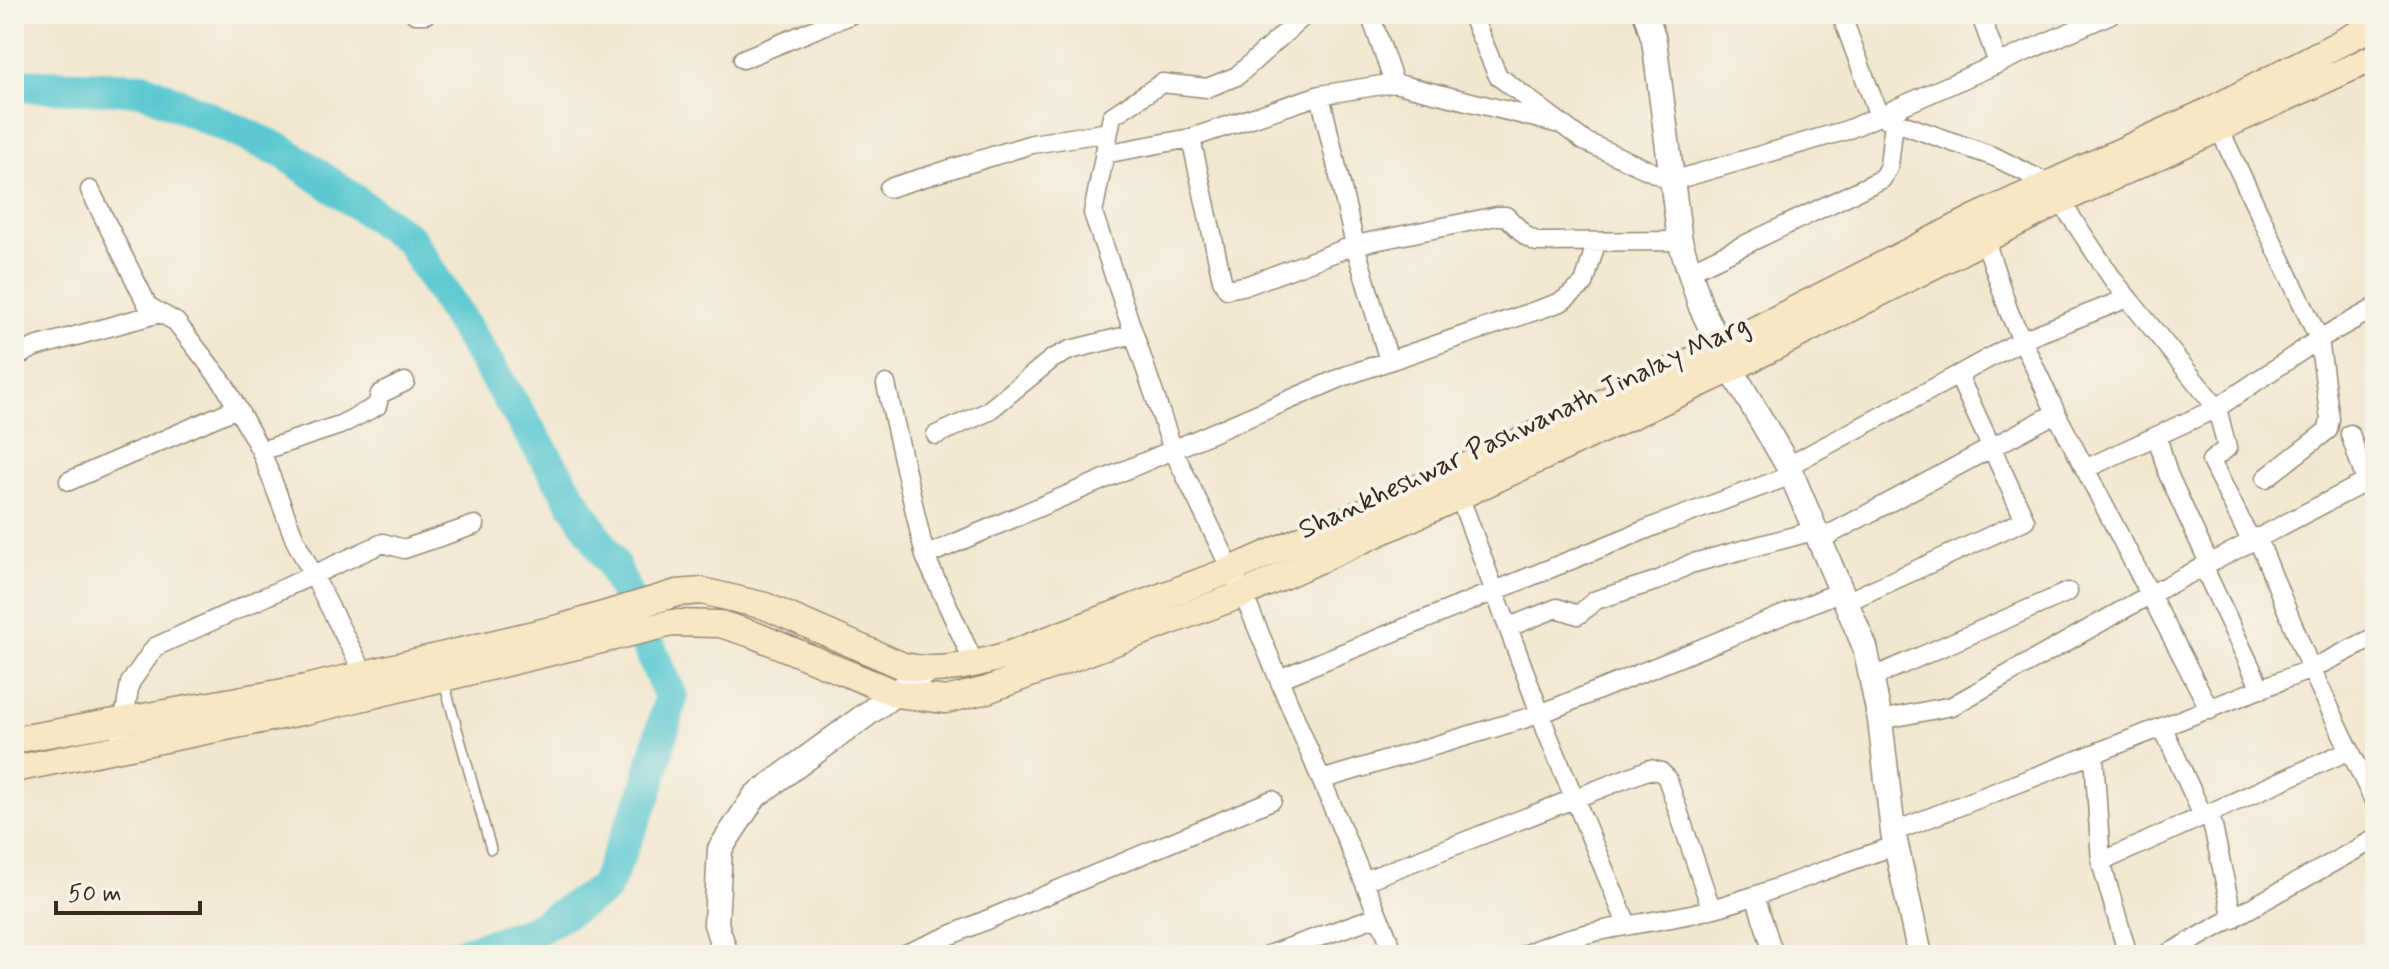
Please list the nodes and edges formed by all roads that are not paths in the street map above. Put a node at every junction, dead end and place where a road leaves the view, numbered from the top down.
1 (415, 14) edge
2 (426, 14) edge
3 (852, 14) edge
4 (1306, 14) edge
5 (1370, 14) edge
6 (1471, 14) edge
7 (1646, 14) edge
8 (1841, 14) edge
9 (1980, 14) edge
10 (2111, 14) edge
11 (2375, 25) edge
12 (2375, 57) edge
13 (743, 59) dead end
14 (1998, 63) junction
15 (1394, 83) junction
16 (1320, 95) junction
17 (1886, 118) junction
18 (2215, 120) junction
19 (1563, 124) junction
20 (1109, 132) junction
21 (1191, 138) junction
22 (1104, 154) junction
23 (1672, 181) junction
24 (889, 188) dead end
25 (90, 190) dead end
26 (2055, 192) junction
27 (1981, 227) junction
28 (1680, 241) junction
29 (1596, 243) junction
30 (1355, 245) junction
31 (1690, 271) junction
32 (2128, 298) junction
33 (2375, 308) edge
34 (160, 313) junction
35 (1134, 334) junction
36 (2319, 339) junction
37 (2022, 340) junction
38 (14, 358) edge
39 (1726, 358) junction
40 (1389, 361) junction
41 (1958, 375) junction
42 (405, 382) dead end
43 (886, 384) dead end
44 (237, 408) junction
45 (2217, 408) junction
46 (2056, 413) junction
47 (2350, 434) dead end
48 (936, 435) dead end
49 (2157, 436) junction
50 (1993, 449) junction
51 (1173, 450) junction
52 (261, 451) junction
53 (2085, 469) junction
54 (1790, 470) junction
55 (2266, 478) dead end
56 (2371, 479) edge
57 (69, 481) dead end
58 (1455, 485) junction
59 (475, 525) dead end
60 (1819, 534) junction
61 (2254, 539) junction
62 (925, 556) junction
63 (2206, 565) junction
64 (313, 576) junction
65 (1237, 582) junction
66 (1496, 590) junction
67 (2068, 592) dead end
68 (2151, 594) junction
69 (1844, 596) junction
70 (1509, 627) junction
71 (2375, 637) edge
72 (567, 638) junction
73 (975, 665) junction
74 (2311, 669) junction
75 (926, 671) junction
76 (1871, 678) junction
77 (443, 679) junction
78 (1279, 679) junction
79 (370, 685) junction
80 (2261, 689) junction
81 (897, 694) junction
82 (2210, 710) junction
83 (1540, 714) junction
84 (1880, 720) junction
85 (121, 721) junction
86 (2163, 728) junction
87 (14, 740) edge
88 (119, 748) junction
89 (2350, 750) junction
90 (2094, 756) junction
91 (14, 769) edge
92 (1321, 780) junction
93 (1272, 800) dead end
94 (1575, 800) junction
95 (2375, 803) edge
96 (2206, 815) junction
97 (1894, 839) junction
98 (2375, 839) edge
99 (491, 849) dead end
100 (2101, 862) junction
101 (1364, 881) junction
102 (1755, 896) junction
103 (1711, 908) junction
104 (1378, 916) junction
105 (2233, 919) junction
106 (1627, 924) junction
107 (726, 955) edge
108 (903, 955) edge
109 (1268, 955) edge
110 (1395, 955) edge
111 (1524, 955) edge
112 (1774, 955) edge
113 (1920, 955) edge
114 (2128, 955) edge
115 (2166, 955) edge

1 - 2 street
3 - 13 street
4 - 20 street
5 - 15 street
6 - 19 street
7 - 23 street
8 - 17 street
9 - 14 street
10 - 14 street
11 - 18 main road
12 - 18 main road
14 - 17 street
15 - 16 street
15 - 19 street
16 - 21 street
16 - 30 street
17 - 23 street
17 - 26 street
17 - 31 street
18 - 26 main road
18 - 36 street
19 - 23 street
20 - 22 street
20 - 24 street
21 - 22 street
21 - 30 street
22 - 35 street
23 - 28 street
25 - 34 street
26 - 27 main road
26 - 32 street
27 - 37 street
27 - 39 main road
28 - 29 street
28 - 31 street
29 - 30 street
29 - 40 street
30 - 40 street
31 - 39 street
32 - 37 street
32 - 45 street
33 - 36 street
34 - 38 street
34 - 44 street
35 - 48 street
35 - 51 street
36 - 45 street
36 - 55 street
37 - 41 street
37 - 46 street
39 - 54 street
39 - 58 main road
40 - 51 street
41 - 50 street
41 - 54 street
42 - 52 street
43 - 62 street
44 - 52 street
44 - 57 street
45 - 49 street
45 - 61 street
46 - 50 street
46 - 53 street
47 - 56 street
49 - 53 street
49 - 63 street
50 - 60 street
50 - 69 street
51 - 62 street
51 - 65 street
52 - 64 street
53 - 68 street
54 - 60 street
54 - 66 street
56 - 61 street
58 - 65 main road
58 - 66 street
59 - 64 street
60 - 69 street
60 - 70 street
61 - 63 street
61 - 74 street
62 - 73 street
63 - 68 street
63 - 80 street
64 - 79 street
64 - 85 street
65 - 73 main road
65 - 78 street
65 - 81 main road
66 - 70 street
66 - 78 street
67 - 76 street
68 - 82 street
68 - 84 street
69 - 76 street
69 - 83 street
70 - 83 street
71 - 74 street
72 - 75 main road
72 - 77 main road
72 - 79 main road
72 - 81 main road
73 - 75 main road
74 - 80 street
74 - 89 street
75 - 81 street
76 - 84 street
77 - 79 main road
77 - 99 lane
78 - 92 street
79 - 85 main road
79 - 88 main road
80 - 82 street
81 - 107 street
82 - 86 street
83 - 92 street
83 - 94 street
84 - 97 street
85 - 87 main road
85 - 88 street
86 - 90 street
86 - 96 street
88 - 91 main road
89 - 95 street
89 - 96 street
90 - 97 street
90 - 100 street
92 - 101 street
93 - 108 street
94 - 101 street
94 - 103 street
94 - 106 street
96 - 100 street
96 - 105 street
97 - 102 street
97 - 113 street
98 - 105 street
100 - 114 street
101 - 104 street
102 - 103 street
102 - 112 street
103 - 106 street
104 - 109 street
104 - 110 street
105 - 115 street
106 - 111 street

